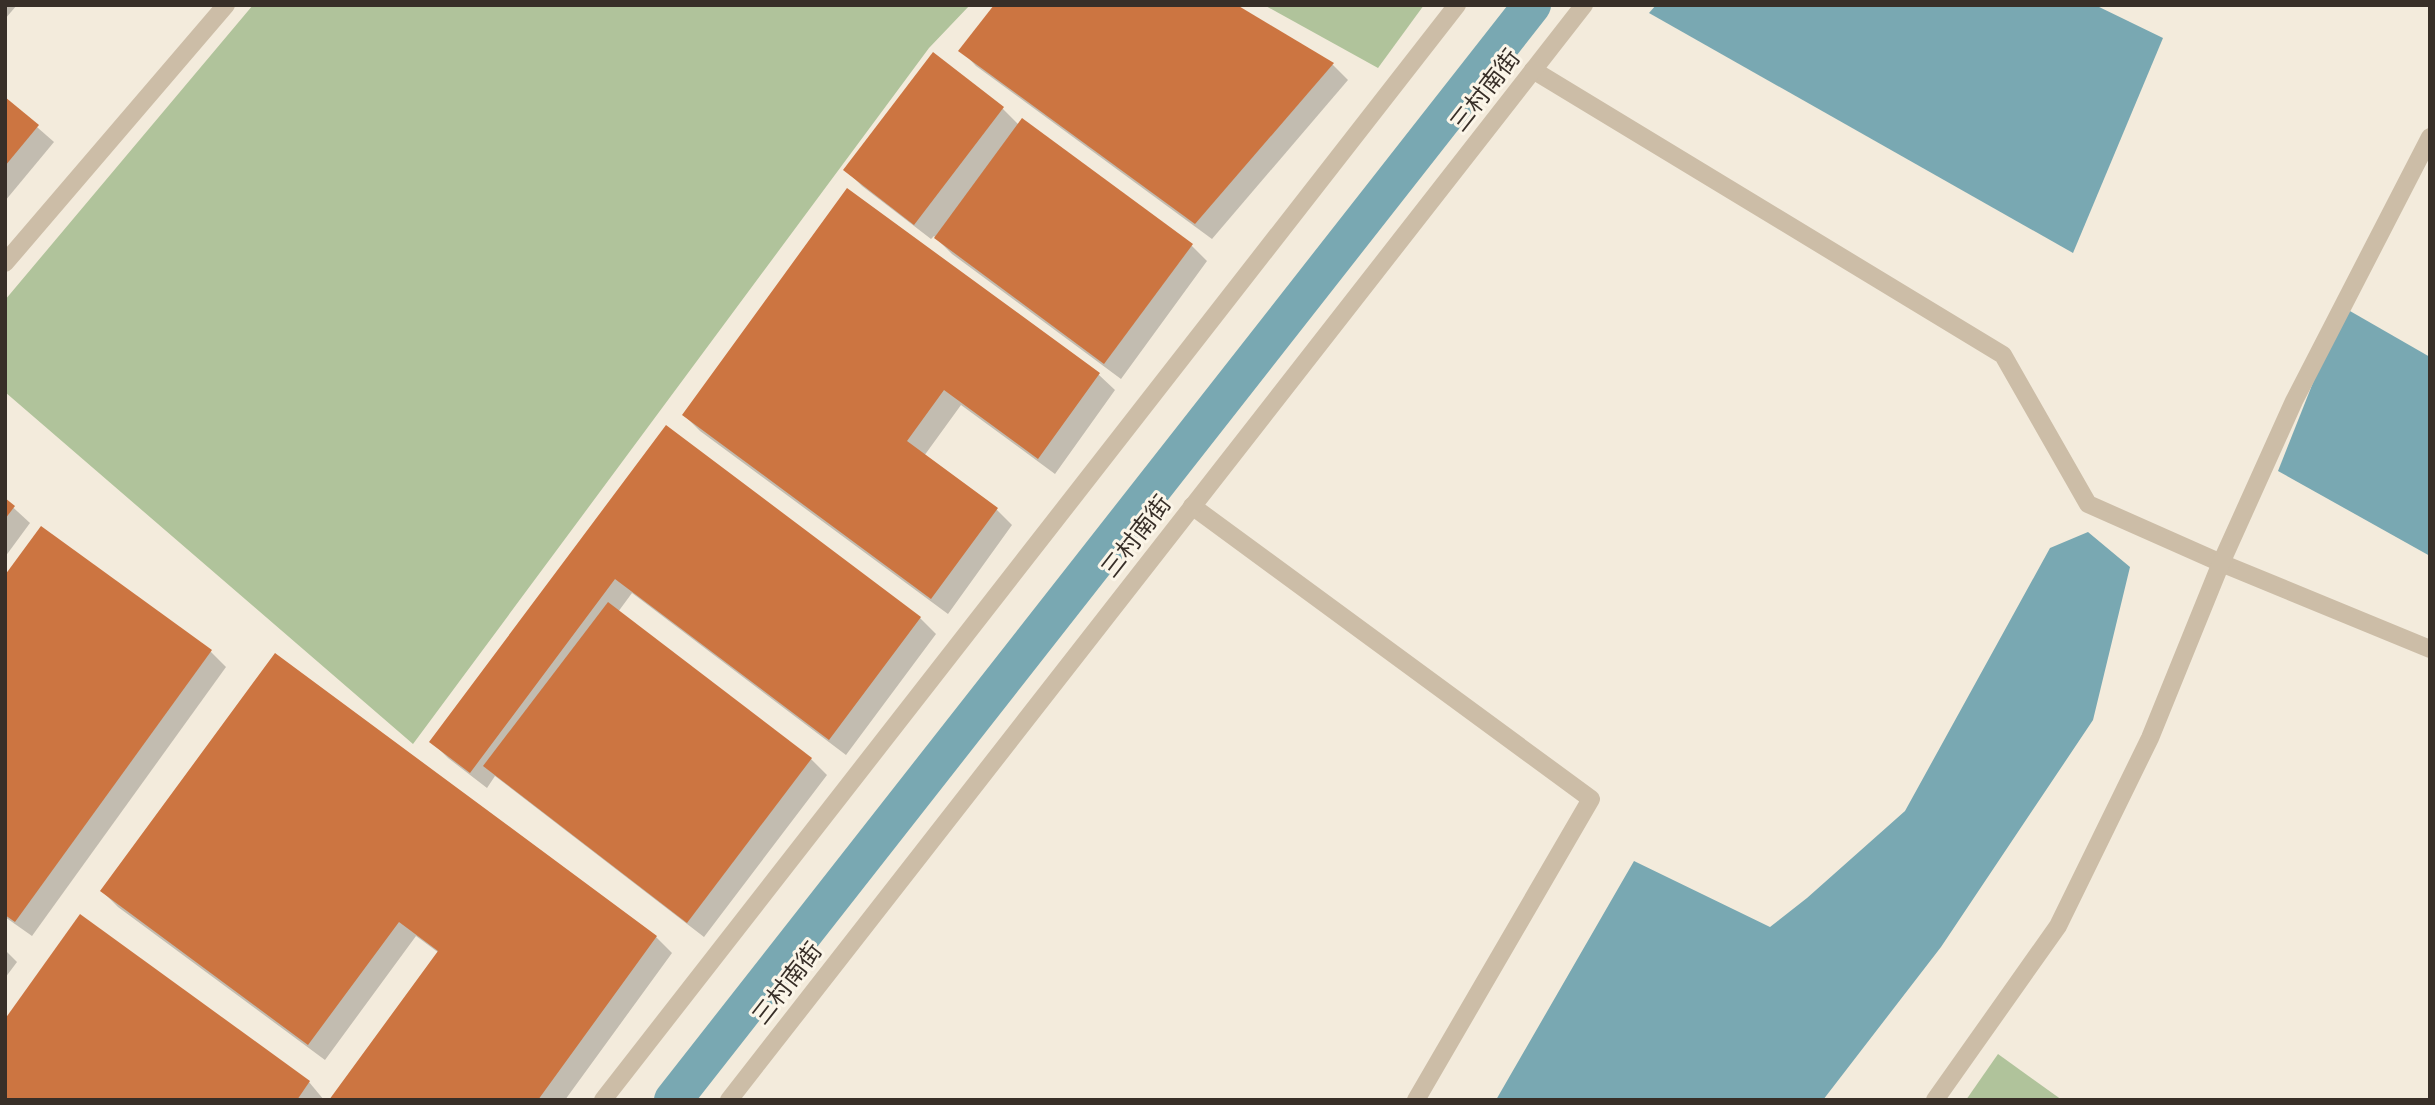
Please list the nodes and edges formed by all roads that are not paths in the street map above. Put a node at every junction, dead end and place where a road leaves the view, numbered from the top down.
1 (226, 5) edge
2 (1457, 5) edge
3 (1584, 5) edge
4 (1534, 70) junction
5 (2430, 137) edge
6 (5, 263) edge
7 (1192, 506) junction
8 (2221, 563) junction
9 (2430, 649) edge
10 (603, 1100) edge
11 (729, 1100) edge
12 (1416, 1100) edge
13 (1935, 1100) edge

1 - 6 street
2 - 10 street
3 - 4 street, 三村南街
4 - 7 street, 三村南街
4 - 8 street
5 - 8 street
7 - 11 street, 三村南街
7 - 12 street
8 - 9 street
8 - 13 street

